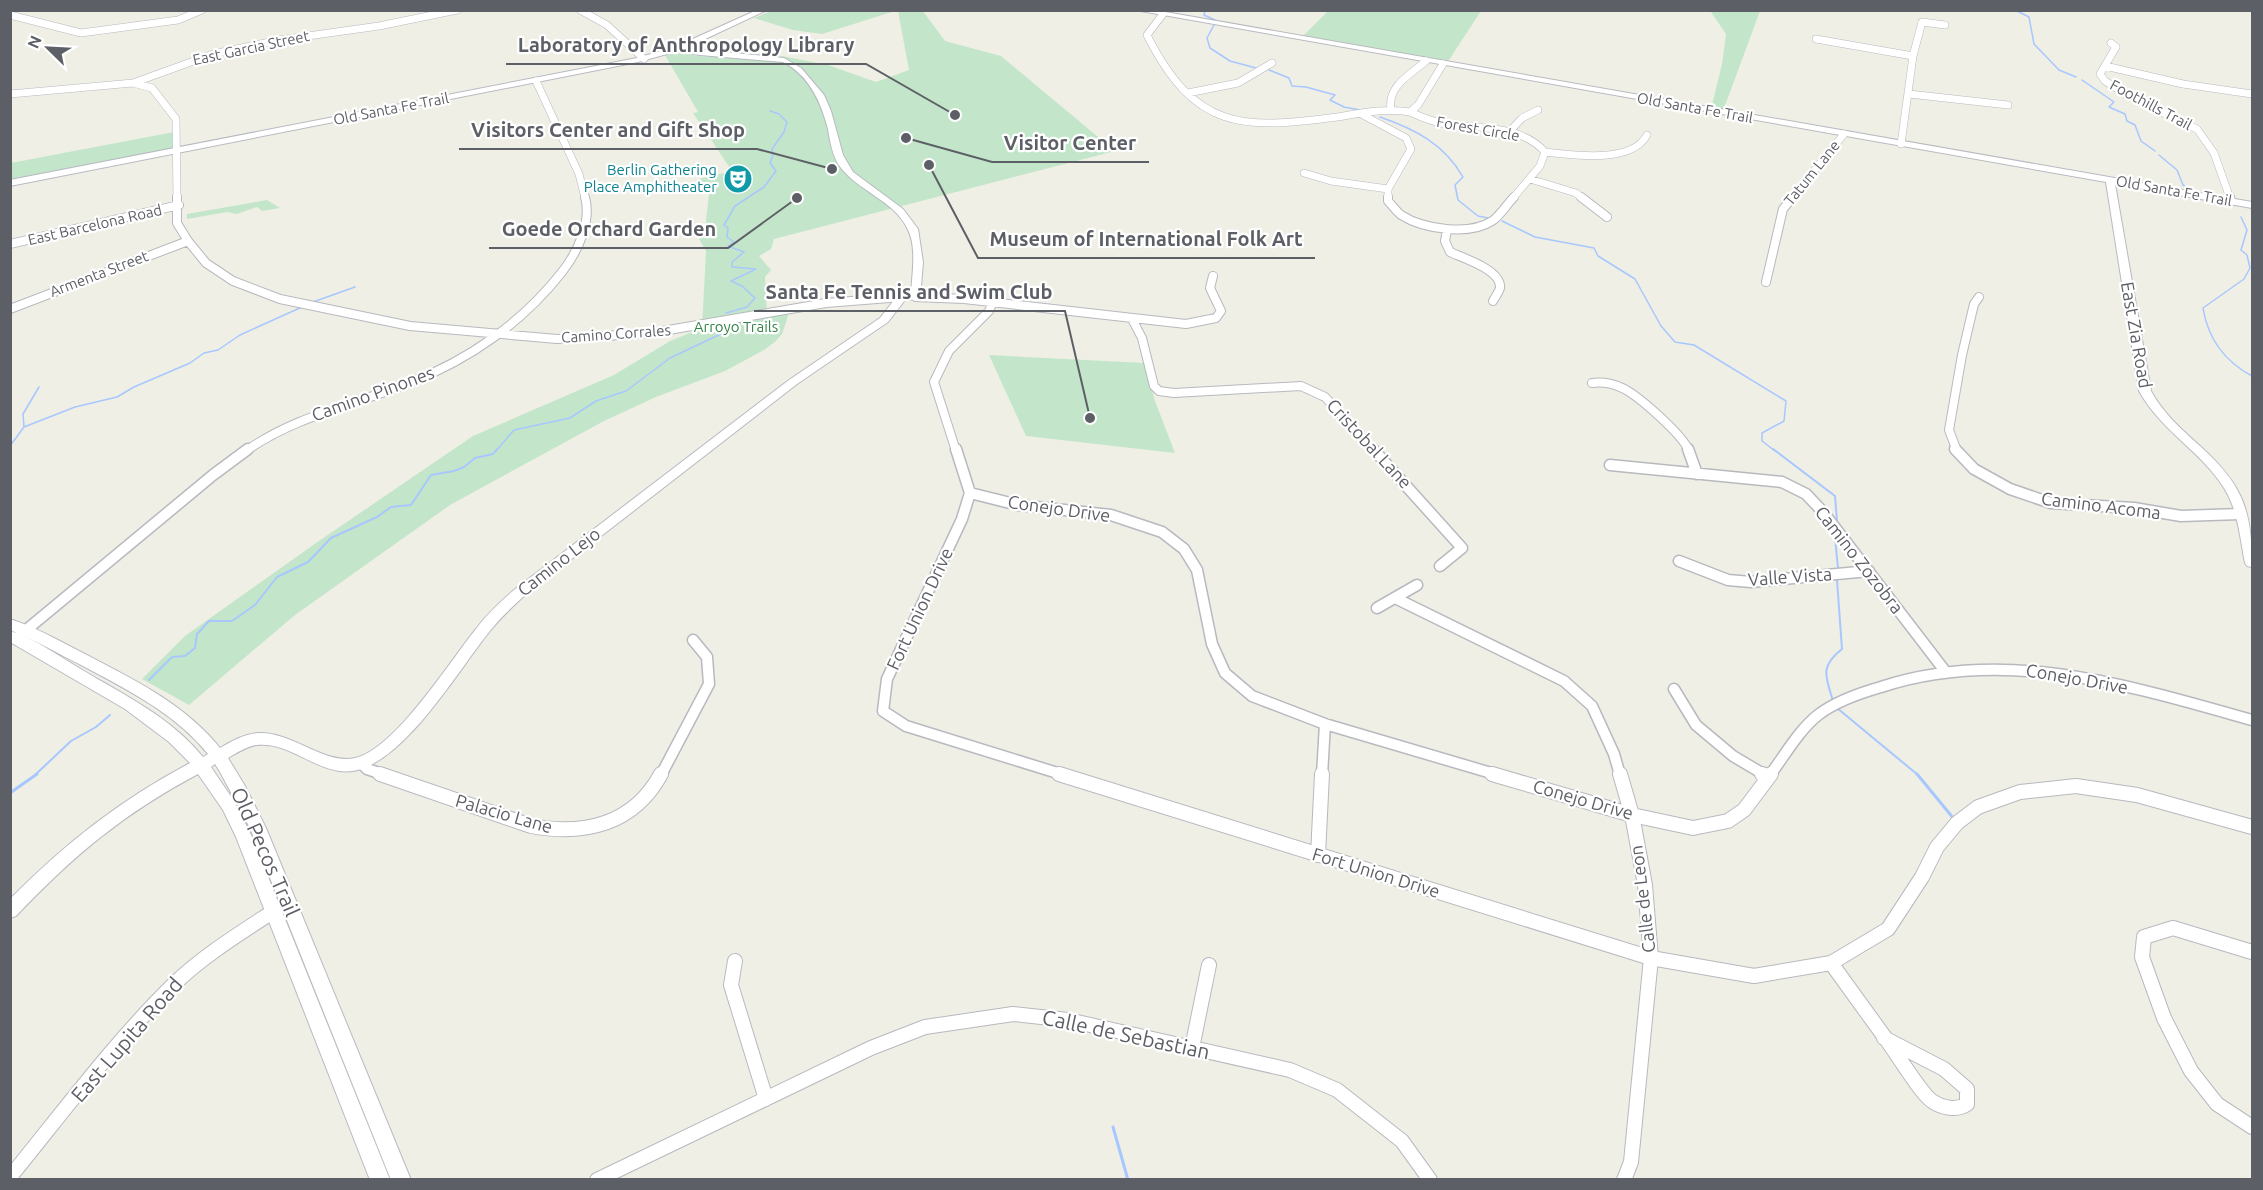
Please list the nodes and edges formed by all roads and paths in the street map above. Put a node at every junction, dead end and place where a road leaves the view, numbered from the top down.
1 (202, 10) edge
2 (457, 10) edge
3 (580, 10) edge
4 (764, 10) edge
5 (1138, 10) edge
6 (12, 14) edge
7 (1163, 14) junction
8 (1945, 25) dead end
9 (1816, 39) dead end
10 (2111, 43) dead end
11 (678, 49) junction
12 (1913, 56) junction
13 (644, 59) junction
14 (1426, 61) junction
15 (1272, 63) dead end
16 (1443, 64) junction
17 (2104, 66) junction
18 (163, 72) junction
19 (536, 81) junction
20 (133, 83) junction
21 (152, 88) junction
22 (1188, 93) junction
23 (10, 94) edge
24 (1909, 94) junction
25 (2253, 94) edge
26 (2008, 105) dead end
27 (1391, 109) junction
28 (1538, 110) dead end
29 (1410, 112) junction
30 (1363, 115) junction
31 (1510, 131) junction
32 (1844, 134) junction
33 (1647, 135) dead end
34 (1901, 144) junction
35 (178, 150) junction
36 (1545, 152) junction
37 (1304, 173) dead end
38 (1530, 179) junction
39 (2110, 180) junction
40 (10, 183) edge
41 (1388, 189) junction
42 (2231, 201) junction
43 (179, 205) junction
44 (2253, 205) edge
45 (1607, 217) dead end
46 (1447, 230) junction
47 (188, 241) junction
48 (10, 244) edge
49 (1213, 276) dead end
50 (1766, 282) dead end
51 (902, 297) junction
52 (916, 297) junction
53 (1979, 297) dead end
54 (1493, 301) dead end
55 (993, 302) junction
56 (10, 309) edge
57 (1132, 319) junction
58 (499, 335) junction
59 (1592, 383) dead end
60 (1610, 465) dead end
61 (1697, 474) junction
62 (970, 493) junction
63 (2241, 514) junction
64 (1679, 561) dead end
65 (2253, 563) edge
66 (1440, 566) dead end
67 (1869, 571) junction
68 (1417, 585) dead end
69 (1395, 598) junction
70 (1377, 608) dead end
71 (16, 632) edge
72 (693, 640) dead end
73 (1945, 671) junction
74 (1674, 689) dead end
75 (2253, 720) edge
76 (1325, 724) junction
77 (211, 760) junction
78 (361, 763) junction
79 (1768, 777) junction
80 (1632, 814) junction
81 (2253, 827) edge
82 (1318, 855) junction
83 (289, 902) junction
84 (10, 911) edge
85 (273, 911) junction
86 (2253, 952) edge
87 (1651, 958) junction
88 (735, 961) dead end
89 (1831, 963) junction
90 (1209, 965) dead end
91 (1884, 1038) junction
92 (1192, 1048) junction
93 (766, 1099) junction
94 (2253, 1127) edge
95 (10, 1177) edge
96 (380, 1179) edge
97 (401, 1179) edge
98 (597, 1179) edge
99 (1430, 1179) edge
100 (1624, 1179) edge

1 - 6 street
2 - 18 street, East Garcia Street
3 - 13 street
4 - 11 street, Old Santa Fe Trail
5 - 7 street, Old Santa Fe Trail
7 - 14 street, Old Santa Fe Trail
7 - 22 street
8 - 12 street
9 - 12 street
10 - 17 street, Foothills Trail
11 - 13 street, Old Santa Fe Trail
11 - 52 street
12 - 24 street
13 - 19 street, Old Santa Fe Trail
14 - 16 street, Old Santa Fe Trail
14 - 27 street
15 - 22 street
16 - 29 street
16 - 32 street, Old Santa Fe Trail
17 - 25 street
17 - 42 street, Foothills Trail
18 - 20 street, East Garcia Street
18 - 21 street
19 - 35 street, Old Santa Fe Trail
19 - 58 street, Camino Pinones
20 - 21 street
20 - 23 street, East Garcia Street
21 - 35 street, Camino Corrales
22 - 30 street
24 - 26 street
24 - 34 street
27 - 29 street, Forest Circle
27 - 30 street
28 - 31 street
29 - 31 street, Forest Circle
30 - 41 street
31 - 36 street, Forest Circle
32 - 34 street, Old Santa Fe Trail
32 - 50 street, Tatum Lane
33 - 36 street
34 - 39 street, Old Santa Fe Trail
35 - 40 street, Old Santa Fe Trail
35 - 43 street, Camino Corrales
36 - 38 street
37 - 41 street
38 - 45 street
38 - 46 street
39 - 42 street, Old Santa Fe Trail
39 - 63 street, East Zia Road
41 - 46 street
42 - 44 street, Old Santa Fe Trail
43 - 47 street, Camino Corrales
43 - 48 street, East Barcelona Road
46 - 54 street
47 - 56 street, Armenta Street
47 - 58 street, Camino Corrales
49 - 57 street, Camino Corrales
51 - 52 street, Camino Corrales
51 - 58 street, Camino Corrales
51 - 78 street, Camino Lejo
52 - 55 street, Camino Corrales
53 - 63 street, Camino Acoma
55 - 57 street, Camino Corrales
55 - 62 street
57 - 66 street, Cristobal Lane
58 - 71 street, Camino Pinones
59 - 61 street
60 - 61 street, Camino Zozobra
61 - 67 street, Camino Zozobra
62 - 76 street, Conejo Drive
62 - 82 street, Fort Union Drive
63 - 65 street, East Zia Road
64 - 67 street, Valle Vista
67 - 73 street, Camino Zozobra
68 - 69 street
69 - 70 street
69 - 80 street, Calle de Leon
71 - 77 street, Old Pecos Trail
72 - 78 street, Palacio Lane
73 - 75 street, Conejo Drive
73 - 79 street, Conejo Drive
74 - 79 street
76 - 80 street, Conejo Drive
76 - 82 street
77 - 78 street
77 - 83 street, Old Pecos Trail
77 - 84 street
77 - 85 street, Old Pecos Trail
79 - 80 street, Conejo Drive
80 - 87 street, Calle de Leon
81 - 89 street, Fort Union Drive
82 - 87 street, Fort Union Drive
83 - 85 street, East Lupita Road
83 - 97 street, Old Pecos Trail
85 - 95 street, East Lupita Road
85 - 96 street, Old Pecos Trail
86 - 94 street
87 - 89 street, Fort Union Drive
87 - 100 street, Calle de Leon
88 - 93 street
89 - 91 street
90 - 92 street
91 - 91 street
92 - 93 street, Calle de Sebastian
92 - 99 street, Calle de Sebastian
93 - 98 street, Calle de Sebastian

